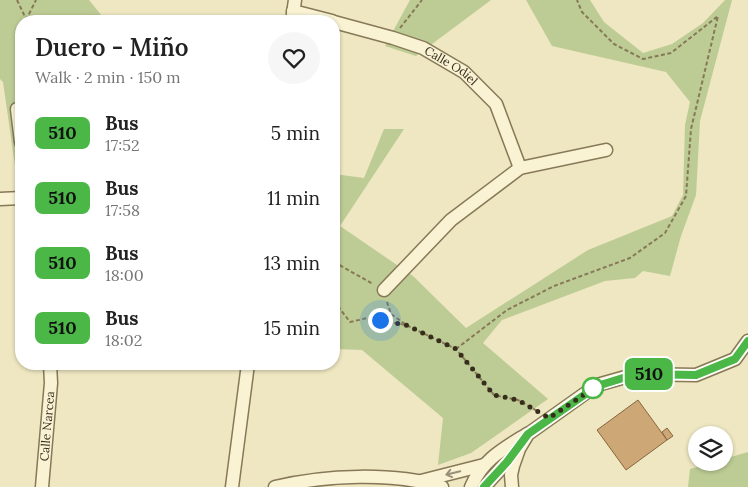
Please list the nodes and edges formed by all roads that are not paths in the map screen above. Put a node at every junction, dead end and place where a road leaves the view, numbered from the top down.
1 (293, 11) edge
2 (309, 15) edge
3 (340, 23) edge
4 (606, 150) dead end
5 (520, 168) junction
6 (15, 198) edge
7 (0, 199) edge
8 (384, 290) dead end
9 (748, 341) edge
10 (50, 370) edge
11 (247, 370) edge
12 (545, 421) junction
13 (522, 443) junction
14 (484, 465) junction
15 (422, 481) junction
16 (42, 487) edge
17 (232, 487) edge
18 (275, 487) edge
19 (442, 487) edge
20 (471, 487) edge
21 (484, 487) edge
22 (512, 487) edge

1 - 2 street, Calle Odiel
3 - 5 street, Calle Odiel
4 - 5 street
5 - 8 street
6 - 7 street
9 - 12 street
10 - 16 street, Calle Narcea
11 - 17 street
12 - 13 street
12 - 14 street
13 - 21 street
13 - 22 street
14 -> 15 street
14 - 20 street
15 - 18 street
15 - 19 street

